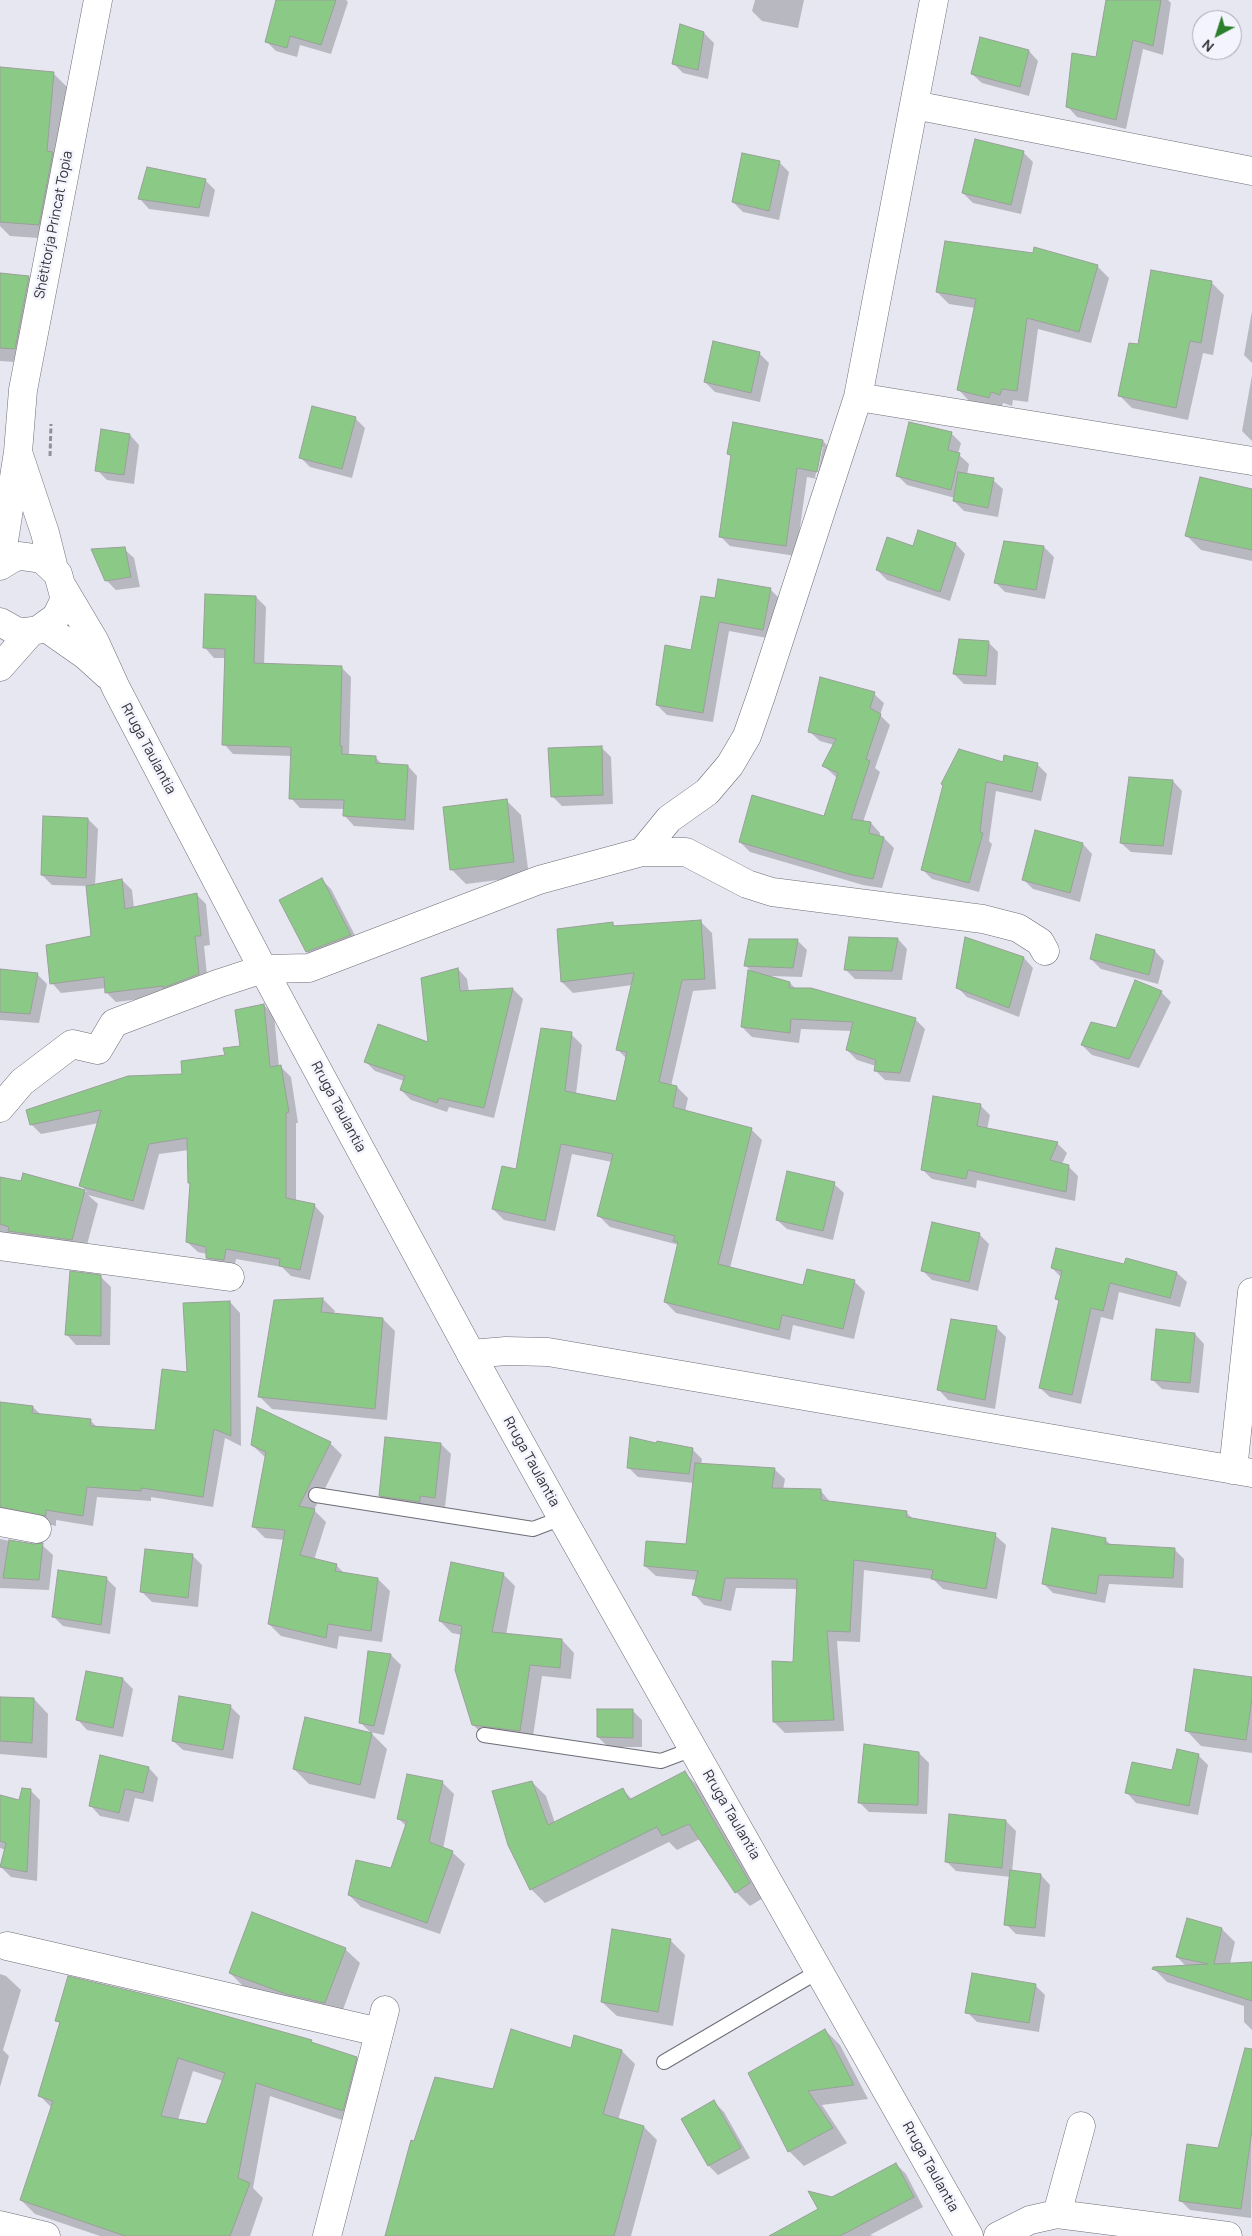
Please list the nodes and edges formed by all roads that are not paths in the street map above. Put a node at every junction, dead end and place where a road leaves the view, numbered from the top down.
1 (98, 0) edge
2 (934, 0) edge
3 (914, 105) junction
4 (1252, 171) edge
5 (858, 397) junction
6 (18, 452) junction
7 (1252, 461) edge
8 (0, 566) edge
9 (59, 578) junction
10 (0, 622) edge
11 (38, 629) junction
12 (0, 667) edge
13 (112, 679) junction
14 (642, 852) junction
15 (1045, 951) dead end
16 (263, 969) junction
17 (0, 1108) edge
18 (0, 1246) edge
19 (230, 1277) dead end
20 (1252, 1292) edge
21 (471, 1354) junction
22 (1242, 1472) edge
23 (316, 1495) dead end
24 (562, 1518) junction
25 (0, 1522) edge
26 (37, 1529) dead end
27 (484, 1735) dead end
28 (693, 1749) junction
29 (7, 1946) dead end
30 (819, 1971) junction
31 (664, 2062) dead end
32 (1081, 2126) dead end
33 (1058, 2214) junction
34 (0, 2225) edge
35 (46, 2236) edge
36 (327, 2236) edge
37 (969, 2236) edge
38 (998, 2236) edge
39 (1228, 2236) edge

1 - 6 street, Shëtitorja Princat Topia
2 - 3 street
3 - 4 street
3 - 5 street
5 - 7 street
5 - 14 street
6 - 8 street, Shëtitorja Princat Topia
6 - 9 street, Shëtitorja Princat Topia
8 - 9 street
9 - 11 street
9 - 13 street, Rruga Taulantia
10 - 11 street
11 - 12 street
11 - 13 street, Rruga Taulantia
13 - 16 street, Rruga Taulantia
14 - 15 street
14 - 16 street
16 - 17 street
16 - 21 street, Rruga Taulantia
18 - 19 street
20 - 22 street
21 - 22 street
21 - 24 street, Rruga Taulantia
23 - 24 lane
24 - 28 street, Rruga Taulantia
25 - 26 street
27 - 28 lane
28 - 30 street, Rruga Taulantia
29 - 36 street
30 - 31 lane
30 - 37 street, Rruga Taulantia
32 - 33 street
33 - 38 street
33 - 39 street
34 - 35 street

